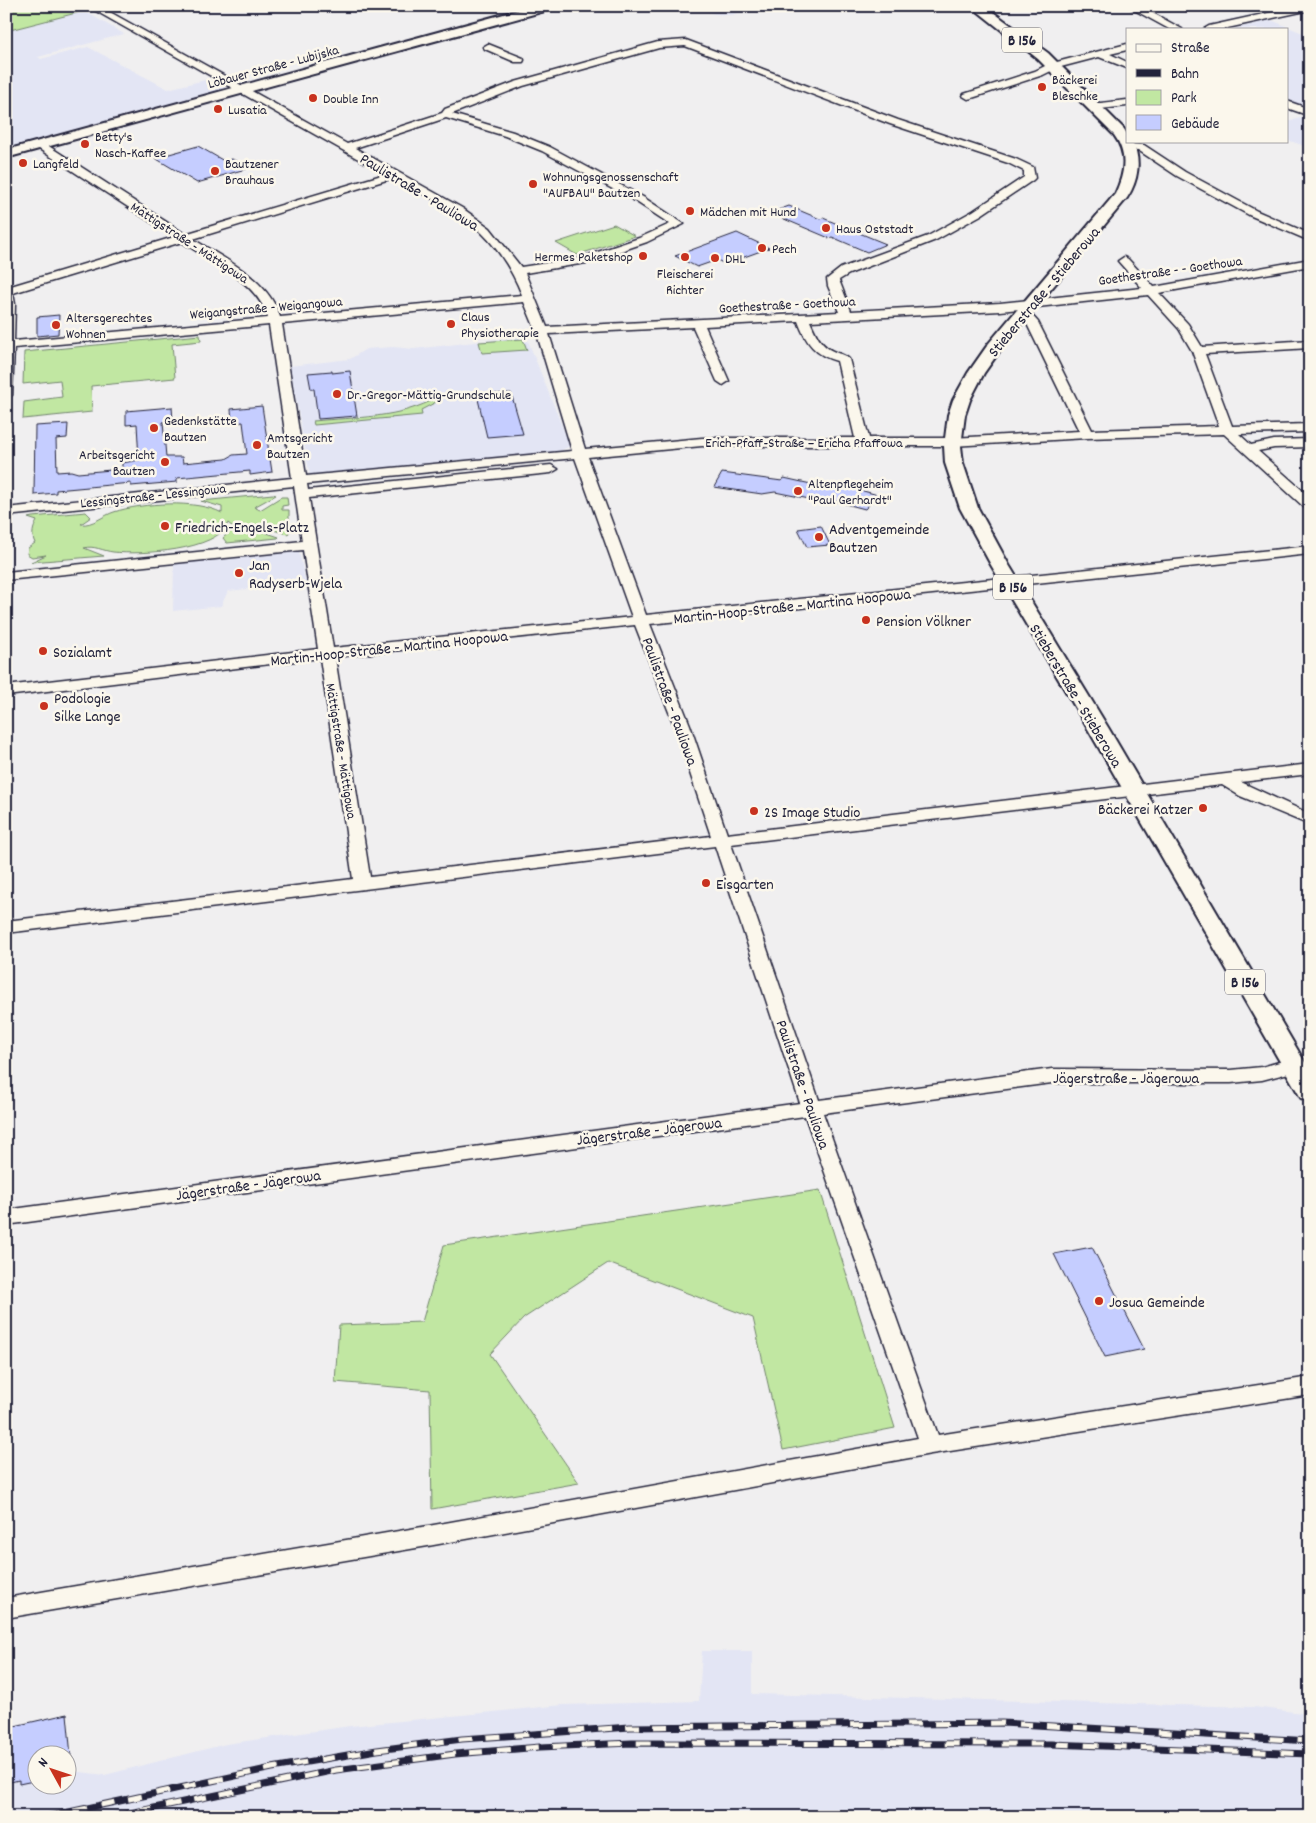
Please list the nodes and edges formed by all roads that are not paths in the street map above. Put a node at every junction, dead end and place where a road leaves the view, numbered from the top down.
1 (92, 6) edge
2 (548, 6) edge
3 (977, 6) edge
4 (1132, 6) edge
5 (1270, 6) edge
6 (1310, 7) edge
7 (1280, 12) junction
8 (1175, 28) edge
9 (1213, 28) edge
10 (488, 47) dead end
11 (1126, 47) edge
12 (1100, 54) junction
13 (519, 60) dead end
14 (1126, 65) edge
15 (1053, 66) junction
16 (244, 90) junction
17 (968, 96) dead end
18 (1126, 103) edge
19 (1288, 104) edge
20 (1092, 107) junction
21 (1310, 113) edge
22 (446, 115) junction
23 (40, 145) junction
24 (347, 147) junction
25 (1129, 147) junction
26 (6, 154) edge
27 (395, 174) junction
28 (184, 238) junction
29 (1310, 238) edge
30 (1124, 261) dead end
31 (1310, 262) edge
32 (518, 271) junction
33 (7, 289) edge
34 (1149, 291) junction
35 (529, 298) junction
36 (1028, 308) junction
37 (847, 315) junction
38 (803, 318) junction
39 (275, 321) junction
40 (698, 324) junction
41 (542, 331) junction
42 (1310, 344) edge
43 (7, 345) edge
44 (1198, 351) junction
45 (723, 381) dead end
46 (6, 395) edge
47 (1310, 428) edge
48 (1227, 430) junction
49 (1087, 434) junction
50 (863, 442) junction
51 (952, 442) junction
52 (1310, 443) edge
53 (1249, 449) junction
54 (582, 460) junction
55 (301, 488) junction
56 (1310, 504) edge
57 (6, 512) edge
58 (309, 546) junction
59 (1310, 550) edge
60 (6, 576) edge
61 (1010, 582) junction
62 (641, 621) junction
63 (327, 654) junction
64 (6, 691) edge
65 (1310, 769) edge
66 (1226, 780) junction
67 (1133, 790) junction
68 (1310, 820) edge
69 (720, 840) junction
70 (362, 884) junction
71 (6, 927) edge
72 (1293, 1065) junction
73 (1310, 1092) edge
74 (812, 1109) junction
75 (6, 1218) edge
76 (1310, 1386) edge
77 (932, 1445) junction
78 (6, 1608) edge

1 - 16 street, Paulistraße - Pauliowa
2 - 16 main road, Löbauer Straße - Lubijska
3 - 15 main road, B 156
4 - 8 street
5 - 7 street
6 - 7 street
7 - 9 street
10 - 13 street
11 - 12 street
12 - 14 street
12 - 15 street
15 - 17 street
15 - 20 main road, B 156
16 - 23 main road, Löbauer Straße - Lubijska
16 - 24 street, Paulistraße - Pauliowa
18 - 20 street
19 - 21 street
20 - 25 main road, B 156
22 - 24 street
22 - 32 street
22 - 37 street
23 - 26 main road, Löbauer Straße - Lubijska
23 - 28 street, Mättigstraße - Mättigowa
24 - 27 street, Paulistraße - Pauliowa
25 - 29 street
25 - 36 main road, Stieberstraße - Stieberowa / B 156
27 - 28 street
27 - 32 street, Paulistraße - Pauliowa
28 - 33 street
28 - 39 street, Mättigstraße - Mättigowa
30 - 34 street
31 - 34 street, Goethestraße - - Goethowa
32 - 35 street, Paulistraße - Pauliowa
33 - 43 street
34 - 36 street, Goethestraße - - Goethowa
34 - 44 street
35 - 39 street, Weigangstraße - Weigangowa
35 - 41 street, Paulistraße - Pauliowa
36 - 37 street, Goethestraße - Goethowa
36 - 49 street
36 - 51 main road, Stieberstraße - Stieberowa / B 156
37 - 38 street, Goethestraße - Goethowa
38 - 40 street, Goethestraße - Goethowa
38 - 50 street
39 - 43 street, Weigangstraße - Weigangowa
39 - 55 street, Mättigstraße - Mättigowa
40 - 41 street, Goethestraße - Goethowa
40 - 45 street
41 - 54 street, Paulistraße - Pauliowa
42 - 44 street
43 - 46 street
44 - 48 street
47 - 48 street, Erich-Pfaff-Straße – Ericha Pfaffowa
48 - 49 street, Erich-Pfaff-Straße – Ericha Pfaffowa
48 - 53 street
49 - 51 street, Erich-Pfaff-Straße – Ericha Pfaffowa
50 - 51 street, Erich-Pfaff-Straße – Ericha Pfaffowa
50 - 54 street, Erich-Pfaff-Straße – Ericha Pfaffowa
51 - 61 main road, Stieberstraße - Stieberowa / B 156
52 - 53 street
53 - 56 street
54 - 55 street, Erich-Pfaff-Straße – Ericha Pfaffowa
54 - 62 street, Paulistraße - Pauliowa
55 - 57 street, Lessingstraße - Lessingowa
55 - 58 street, Mättigstraße - Mättigowa
58 - 60 street
58 - 63 street, Mättigstraße - Mättigowa
59 - 61 street, Martin-Hoop-Straße - Martina Hoopowa
61 - 62 street, Martin-Hoop-Straße - Martina Hoopowa
61 - 67 main road, Stieberstraße - Stieberowa / B 156
62 - 63 street, Martin-Hoop-Straße - Martina Hoopowa
62 - 69 street, Paulistraße - Pauliowa
63 - 64 street, Martin-Hoop-Straße - Martina Hoopowa
63 - 70 street, Mättigstraße - Mättigowa
65 - 66 street
66 - 67 street
66 - 68 street
67 - 69 street
67 - 72 main road, Stieberstraße - Stieberowa / B 156
69 - 70 street
69 - 74 street, Paulistraße - Pauliowa
70 - 71 street
72 - 73 main road, Stieberstraße - Stieberowa / B 156
72 - 74 street, Jägerstraße - Jägerowa
74 - 75 street, Jägerstraße - Jägerowa
74 - 77 street, Paulistraße - Pauliowa
76 - 77 street
77 - 78 street

